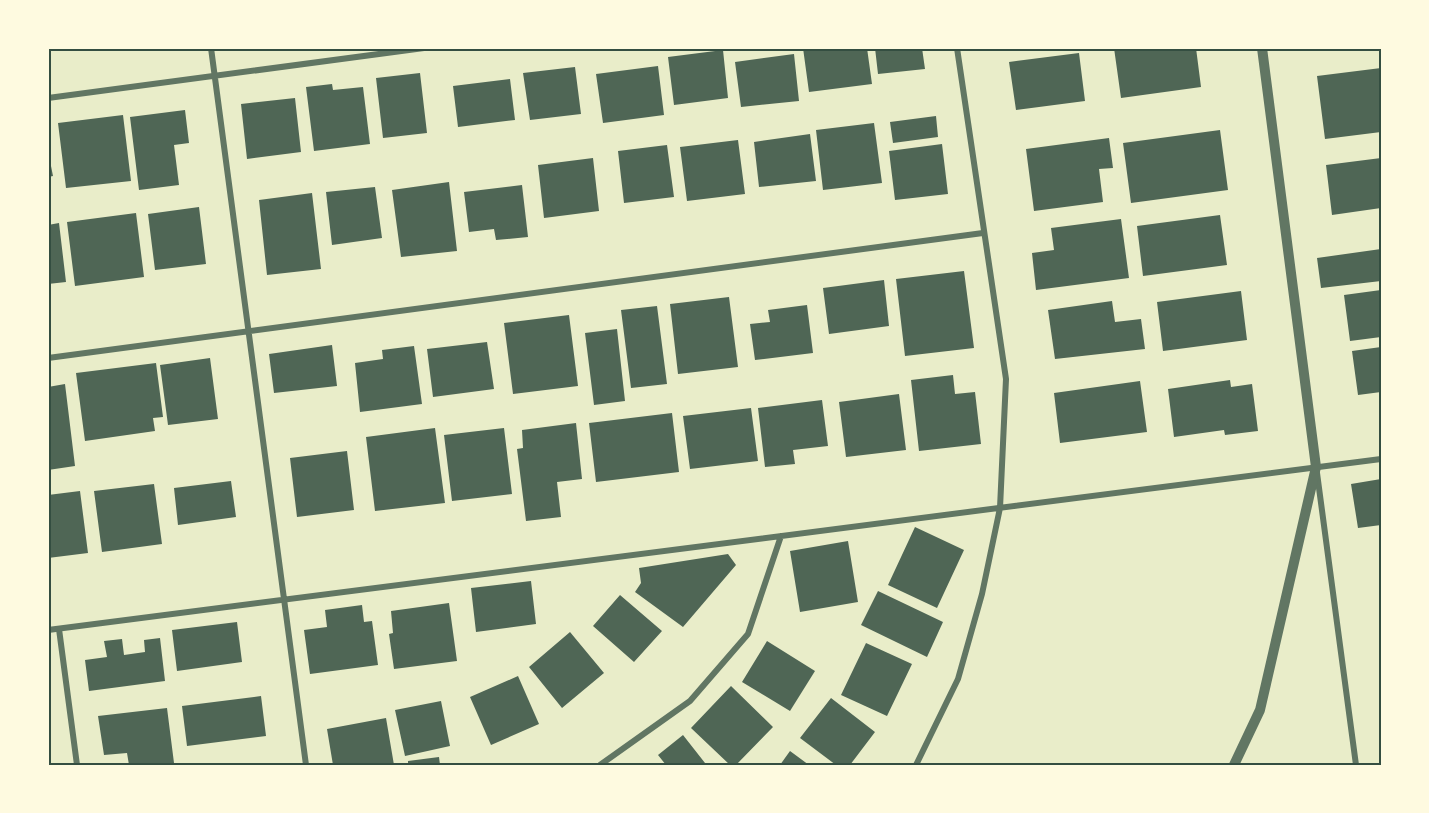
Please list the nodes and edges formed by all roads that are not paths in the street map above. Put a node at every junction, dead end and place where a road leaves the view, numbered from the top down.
1 (211, 48) edge
2 (424, 48) edge
3 (957, 48) edge
4 (1262, 48) edge
5 (215, 76) junction
6 (48, 98) edge
7 (983, 233) junction
8 (249, 332) junction
9 (48, 358) edge
10 (1381, 459) edge
11 (1316, 467) junction
12 (1000, 508) junction
13 (781, 536) junction
14 (284, 599) junction
15 (59, 629) junction
16 (48, 630) edge
17 (77, 765) edge
18 (306, 765) edge
19 (600, 765) edge
20 (916, 765) edge
21 (1234, 765) edge
22 (1356, 765) edge

1 - 5 street
2 - 5 street
3 - 7 street
4 - 11 street
5 - 6 street
5 - 8 street
7 - 8 street
7 - 12 street
8 - 9 street
8 - 14 street
10 - 11 street
11 - 12 street
11 - 21 street
11 - 22 street
12 - 13 street
12 - 20 street
13 - 14 street
13 - 19 street
14 - 15 street
14 - 18 street
15 - 16 street
15 - 17 street

